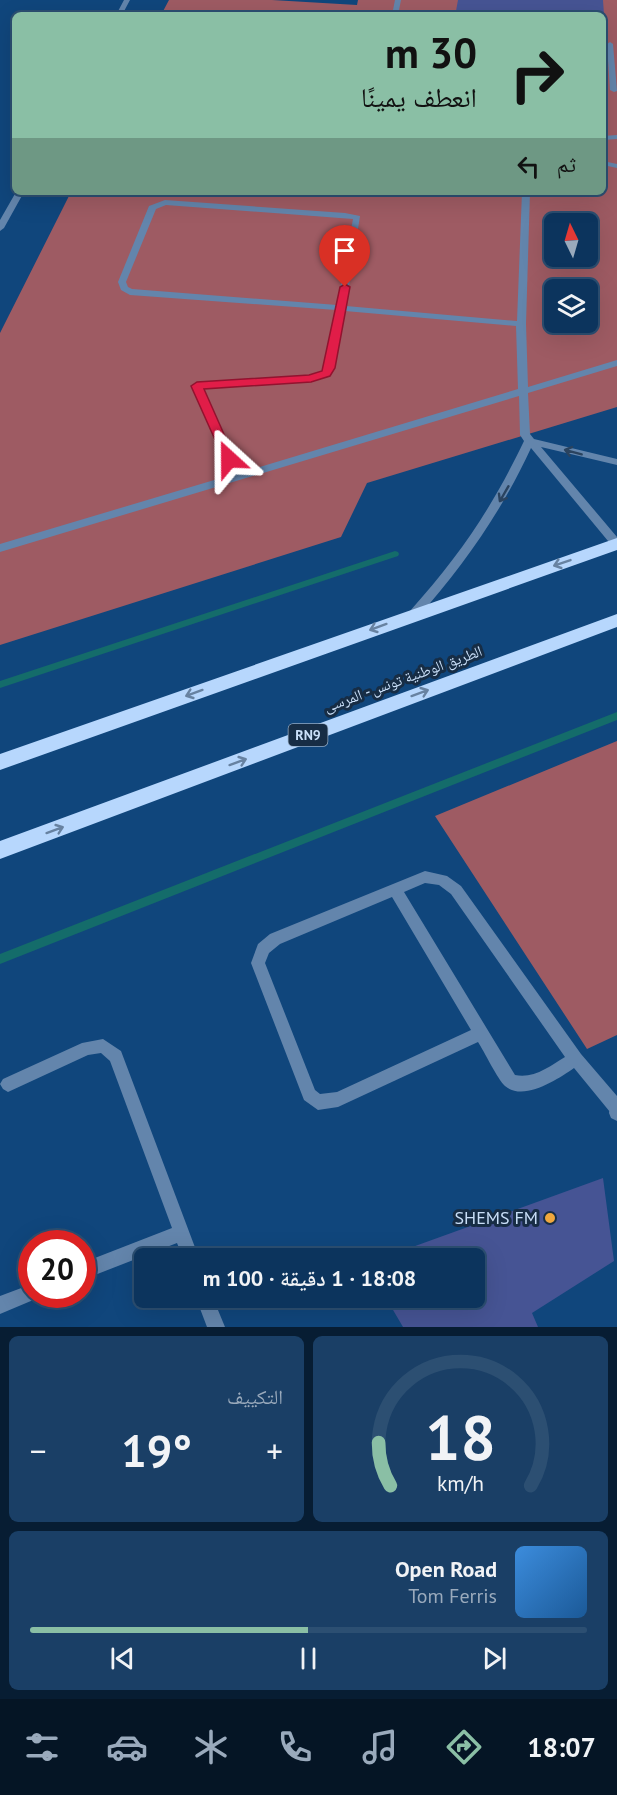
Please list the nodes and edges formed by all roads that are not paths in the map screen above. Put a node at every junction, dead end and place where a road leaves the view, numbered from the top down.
1 (610, 44) edge
2 (616, 90) edge
3 (18, 195) edge
4 (526, 195) edge
5 (0, 228) edge
6 (341, 308) junction
7 (521, 324) junction
8 (617, 363) edge
9 (523, 392) junction
10 (529, 441) junction
11 (617, 462) edge
12 (237, 477) junction
13 (617, 544) edge
14 (0, 548) edge
15 (414, 614) junction
16 (617, 620) edge
17 (0, 762) edge
18 (0, 850) edge
19 (395, 890) junction
20 (480, 1032) junction
21 (576, 1059) junction
22 (8, 1084) dead end
23 (617, 1108) edge
24 (181, 1233) junction
25 (187, 1248) edge
26 (96, 1266) edge
27 (18, 1298) edge
28 (0, 1305) edge
29 (209, 1308) edge
30 (216, 1327) edge

1 - 2 lane
3 - 5 lane
4 - 7 lane
6 - 6 lane
6 - 7 lane
6 - 12 lane
7 - 9 lane
8 - 9 lane
9 - 10 lane
9 - 12 lane
11 -> 10 lane
10 - 13 lane
10 -> 15 lane
12 - 14 lane
13 -> 15 highway
15 -> 17 highway
18 -> 16 highway, الطريق الوطنية تونس - المرسى / RN9
19 - 20 lane
19 - 20 lane
19 - 21 lane
20 - 21 lane
21 - 23 lane
22 - 24 lane
24 - 25 lane
24 - 26 lane
27 - 28 lane
29 - 30 lane

